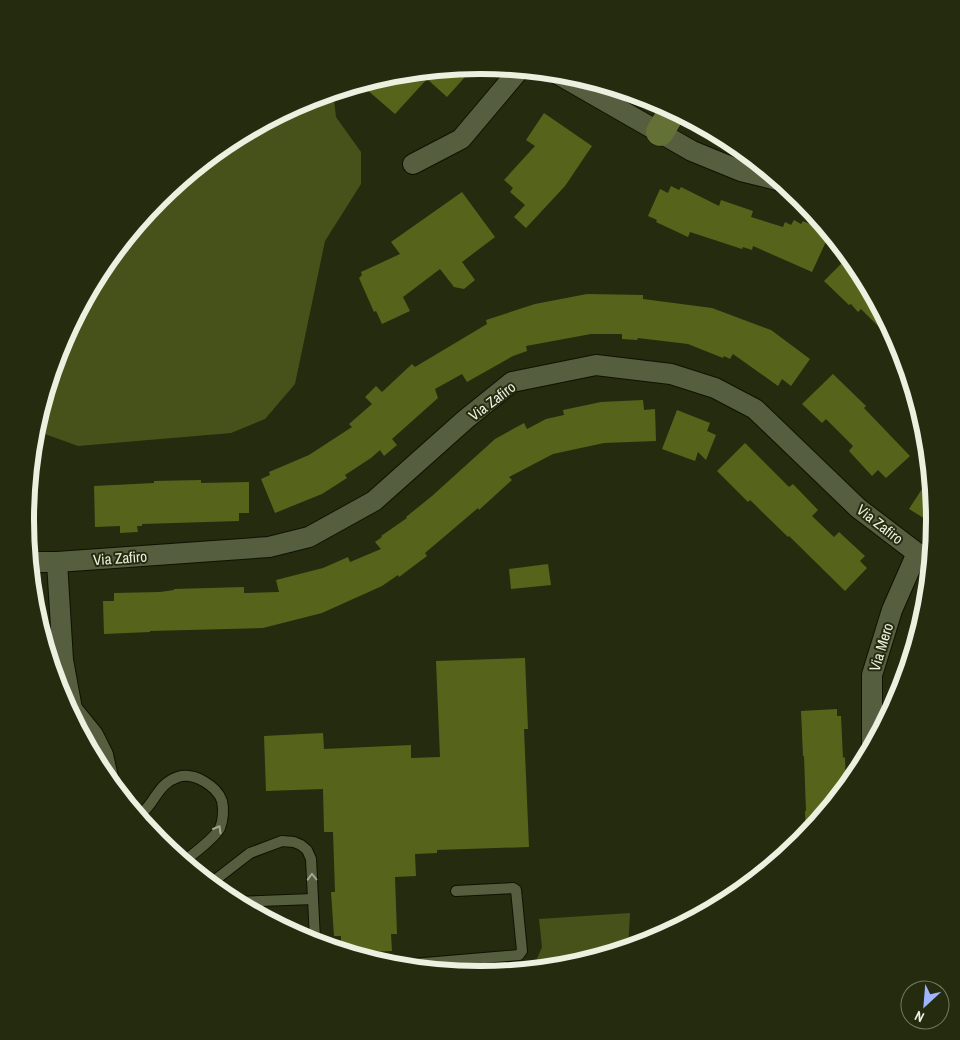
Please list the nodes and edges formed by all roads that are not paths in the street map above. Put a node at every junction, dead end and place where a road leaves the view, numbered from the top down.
1 (514, 76) edge
2 (594, 89) edge
3 (667, 121) edge
4 (413, 164) dead end
5 (766, 177) edge
6 (924, 557) edge
7 (36, 562) edge
8 (57, 562) junction
9 (68, 692) edge
10 (85, 727) edge
11 (872, 732) edge
12 (96, 747) edge
13 (142, 812) edge
14 (188, 858) edge
15 (216, 879) edge
16 (456, 891) dead end
17 (312, 899) junction
18 (249, 901) edge
19 (315, 934) edge
20 (428, 963) edge

1 - 4 street
2 - 3 street
3 - 5 street
6 - 8 street, Via Zafiro
6 - 11 street, Via Mero
7 - 8 street, Via Zafiro
8 - 9 street
10 - 12 street
14 -> 13 lane
17 -> 15 lane
16 - 20 lane
17 - 18 lane
17 - 19 lane

